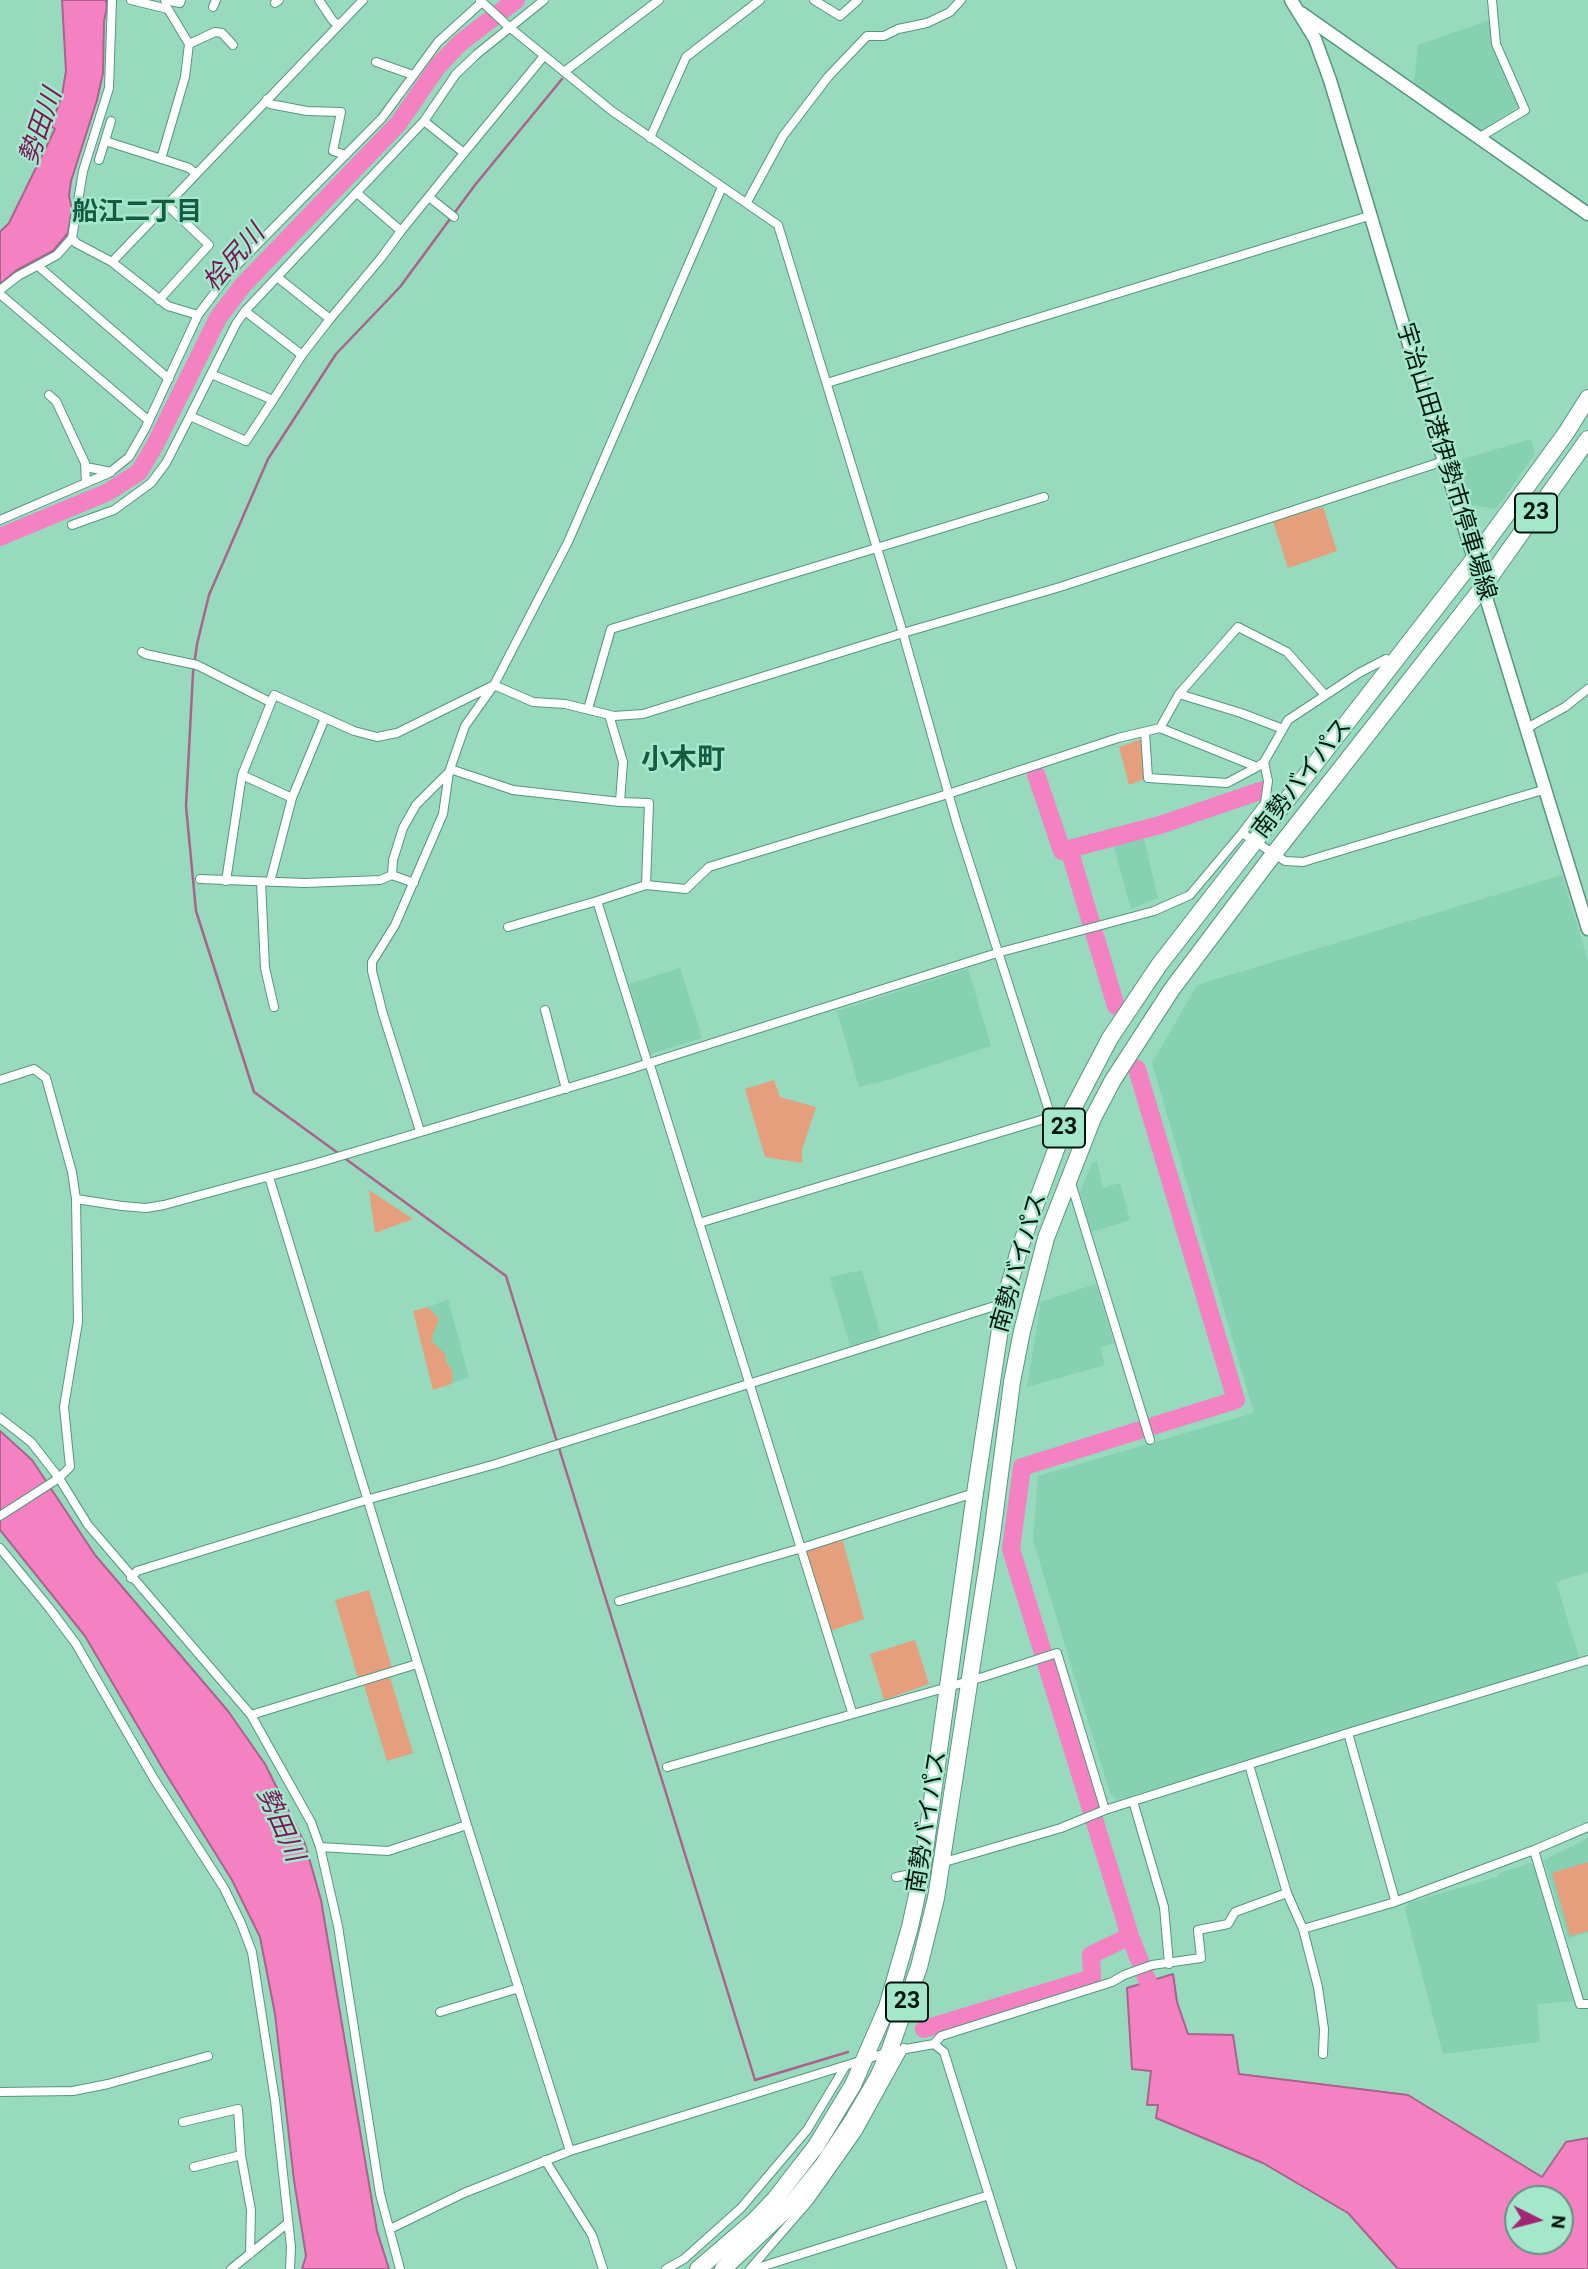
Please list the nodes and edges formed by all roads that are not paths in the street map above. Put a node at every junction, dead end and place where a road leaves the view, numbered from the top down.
1 (112, 0) edge
2 (131, 0) edge
3 (166, 0) edge
4 (181, 0) edge
5 (319, 0) edge
6 (363, 0) edge
7 (544, 0) edge
8 (659, 0) edge
9 (760, 0) edge
10 (814, 0) edge
11 (858, 0) edge
12 (961, 0) edge
13 (1492, 0) edge
14 (482, 2) edge
15 (1294, 5) edge
16 (339, 25) junction
17 (509, 27) junction
18 (189, 44) junction
19 (233, 45) dead end
20 (544, 56) junction
21 (376, 62) dead end
22 (564, 72) junction
23 (413, 75) junction
24 (267, 99) junction
25 (111, 121) dead end
26 (424, 121) junction
27 (1480, 137) junction
28 (650, 138) junction
29 (105, 141) junction
30 (464, 153) junction
31 (346, 155) junction
32 (161, 159) junction
33 (99, 160) dead end
34 (195, 173) junction
35 (723, 187) junction
36 (357, 193) junction
37 (429, 197) junction
38 (747, 202) junction
39 (166, 204) junction
40 (451, 214) dead end
41 (1588, 214) edge
42 (1372, 215) junction
43 (401, 231) junction
44 (72, 238) junction
45 (112, 262) junction
46 (38, 266) junction
47 (277, 277) junction
48 (0, 292) edge
49 (159, 300) junction
50 (244, 311) junction
51 (198, 315) junction
52 (330, 319) junction
53 (302, 355) junction
54 (211, 374) junction
55 (169, 379) junction
56 (827, 383) junction
57 (49, 395) dead end
58 (1588, 398) edge
59 (273, 400) junction
60 (190, 416) junction
61 (149, 421) junction
62 (1588, 439) edge
63 (1444, 461) junction
64 (86, 467) junction
65 (111, 472) junction
66 (86, 482) junction
67 (1045, 497) dead end
68 (0, 520) edge
69 (72, 525) dead end
70 (876, 548) junction
71 (1474, 559) junction
72 (1483, 587) junction
73 (903, 633) junction
74 (142, 652) dead end
75 (1386, 659) dead end
76 (494, 685) junction
77 (1588, 689) edge
78 (1179, 694) junction
79 (1325, 695) junction
80 (270, 702) junction
81 (588, 709) junction
82 (609, 715) junction
83 (326, 718) junction
84 (1160, 728) junction
85 (1527, 728) junction
86 (1283, 729) junction
87 (1145, 732) junction
88 (1260, 765) junction
89 (450, 771) junction
90 (242, 775) junction
91 (1546, 789) junction
92 (948, 794) junction
93 (292, 798) junction
94 (620, 802) junction
95 (1248, 837) junction
96 (1273, 855) junction
97 (392, 875) junction
98 (200, 879) dead end
99 (226, 881) junction
100 (266, 882) junction
101 (414, 883) junction
102 (646, 885) junction
103 (597, 901) junction
104 (508, 927) dead end
105 (1588, 927) edge
106 (997, 953) junction
107 (274, 1007) dead end
108 (545, 1010) dead end
109 (649, 1063) junction
110 (0, 1080) edge
111 (566, 1089) junction
112 (1059, 1118) junction
113 (420, 1132) junction
114 (269, 1177) junction
115 (1069, 1177) junction
116 (76, 1199) junction
117 (699, 1223) junction
118 (1004, 1303) junction
119 (749, 1383) junction
120 (0, 1418) edge
121 (1150, 1440) dead end
122 (57, 1479) junction
123 (975, 1493) junction
124 (366, 1500) junction
125 (0, 1517) edge
126 (0, 1548) edge
127 (802, 1548) junction
128 (131, 1578) junction
129 (619, 1601) dead end
130 (1588, 1660) edge
131 (417, 1664) junction
132 (970, 1680) junction
133 (948, 1685) junction
134 (852, 1712) junction
135 (251, 1715) junction
136 (1348, 1733) junction
137 (1249, 1765) junction
138 (667, 1766) dead end
139 (1133, 1801) junction
140 (1105, 1810) junction
141 (467, 1825) junction
142 (1588, 1827) edge
143 (320, 1847) junction
144 (1534, 1850) junction
145 (941, 1863) junction
146 (922, 1872) junction
147 (896, 1877) dead end
148 (1287, 1893) junction
149 (1395, 1900) junction
150 (1303, 1929) junction
151 (1169, 1964) junction
152 (519, 1987) junction
153 (1588, 2004) edge
154 (440, 2012) dead end
155 (934, 2043) junction
156 (896, 2050) junction
157 (1323, 2054) dead end
158 (208, 2056) dead end
159 (864, 2062) junction
160 (845, 2067) junction
161 (0, 2092) edge
162 (183, 2122) dead end
163 (570, 2151) junction
164 (242, 2155) junction
165 (544, 2160) junction
166 (194, 2167) dead end
167 (989, 2195) junction
168 (288, 2223) junction
169 (390, 2229) junction
170 (250, 2254) junction
171 (231, 2269) edge
172 (290, 2269) edge
173 (400, 2269) edge
174 (603, 2269) edge
175 (666, 2269) edge
176 (698, 2269) edge
177 (723, 2269) edge
178 (752, 2269) edge
179 (1012, 2269) edge

1 - 44 street
2 - 18 street
3 - 4 street
5 - 16 street
6 - 16 street
7 - 17 street
8 - 22 street
9 - 28 street
10 - 11 street
12 - 38 street
13 - 27 street
14 - 17 street
14 - 23 street
15 - 27 main road
15 - 42 main road, 宇治山田港伊勢市停車場線
16 - 24 street
17 - 20 street
17 - 26 street
18 - 19 street
18 - 32 street
20 - 22 street
20 - 30 street
21 - 23 street
22 - 28 street
23 - 31 street
24 - 31 street
24 - 34 street
25 - 29 street
26 - 30 street
26 - 36 street
27 - 41 main road
28 - 35 street
29 - 32 street
29 - 33 street
30 - 37 street
31 - 51 street
32 - 34 street
34 - 39 street
35 - 38 street
35 - 76 street
36 - 43 street
36 - 47 street
37 - 40 street
37 - 43 street
38 - 56 street
39 - 45 street
39 - 49 street
42 - 56 street
42 - 63 main road, 宇治山田港伊勢市停車場線
43 - 52 street
44 - 45 street
44 - 46 street
45 - 49 street
46 - 48 street
46 - 55 street
47 - 50 street
47 - 52 street
48 - 61 street
49 - 51 street
50 - 53 street
50 - 54 street
51 - 55 street
52 - 53 street
53 - 59 street
54 - 59 street
54 - 60 street
55 - 61 street
56 - 70 street
57 - 64 street
58 - 71 highway, 南勢バイパス / 23
59 - 60 street
60 - 69 street
61 - 65 street
62 - 72 highway, 南勢バイパス / 23
63 - 71 main road, 宇治山田港伊勢市停車場線
63 - 73 street
64 - 65 street
64 - 66 street
65 - 66 street
66 - 68 street
67 - 70 street
70 - 73 street
70 - 81 street
71 - 72 main road, 宇治山田港伊勢市停車場線
71 - 95 highway, 南勢バイパス / 23
72 - 85 main road, 宇治山田港伊勢市停車場線
72 - 96 highway, 南勢バイパス / 23
73 - 82 street
73 - 92 street
74 - 80 street
75 - 79 street
76 - 81 street
76 - 83 street
76 - 89 street
77 - 85 street
78 - 79 street
78 - 84 street
78 - 86 street
79 - 86 street
80 - 83 street
80 - 90 street
81 - 82 street
82 - 94 street
83 - 93 street
84 - 87 street
84 - 88 street
85 - 91 main road, 宇治山田港伊勢市停車場線
86 - 88 street
87 - 88 street
87 - 92 street
88 - 95 street
89 - 94 street
89 - 97 street
89 - 101 street
90 - 93 street
90 - 99 street
91 - 96 street
91 - 105 main road, 宇治山田港伊勢市停車場線
92 - 102 street
92 - 106 street
93 - 100 street
94 - 102 street
95 - 96 street
95 - 106 street
95 - 112 highway, 南勢バイパス / 23
96 - 115 highway, 南勢バイパス / 23
97 - 100 street
97 - 101 street
98 - 99 street
99 - 100 street
100 - 107 street
101 - 113 street
102 - 103 street
103 - 104 street
103 - 109 street
106 - 109 street
106 - 112 street
108 - 111 street
109 - 111 street
109 - 117 street
110 - 116 street
111 - 113 street
112 - 117 street
112 - 118 highway, 南勢バイパス / 23
113 - 114 street
114 - 116 street
114 - 124 street
115 - 121 street
115 - 132 highway, 南勢バイパス / 23
116 - 122 street
117 - 119 street
118 - 119 street
118 - 123 highway, 南勢バイパス / 23
119 - 124 street
119 - 127 street
120 - 122 street
122 - 125 street
122 - 128 street
123 - 127 street
123 - 133 highway, 南勢バイパス / 23
124 - 128 street
124 - 131 street
126 - 168 street
127 - 129 street
127 - 134 street
128 - 135 street
130 - 136 street
131 - 135 street
131 - 141 street
132 - 133 street
132 - 140 street
132 - 145 highway, 南勢バイパス / 23
133 - 134 street
133 - 146 highway, 南勢バイパス / 23
134 - 138 street
135 - 143 street
136 - 137 street
136 - 149 street
137 - 139 street
137 - 148 street
139 - 140 street
139 - 151 street
140 - 145 street
141 - 143 street
141 - 152 street
142 - 144 street
143 - 169 street
144 - 149 street
144 - 153 street
145 - 156 highway, 南勢バイパス / 23
146 - 147 street
146 - 159 highway, 南勢バイパス / 23
148 - 150 street
148 - 151 street
149 - 150 street
150 - 157 street
151 - 155 street
152 - 154 street
152 - 163 street
155 - 156 street
155 - 167 street
156 - 159 street
156 - 177 highway, 南勢バイパス / 23
156 - 178 street
158 - 161 street
159 - 160 street
159 - 176 highway, 南勢バイパス / 23
160 - 163 street
160 - 175 street
162 - 164 street
163 - 165 street
164 - 166 street
164 - 170 street
165 - 169 street
165 - 174 street
167 - 178 street
167 - 179 street
168 - 170 street
168 - 172 street
169 - 173 street
170 - 171 street

